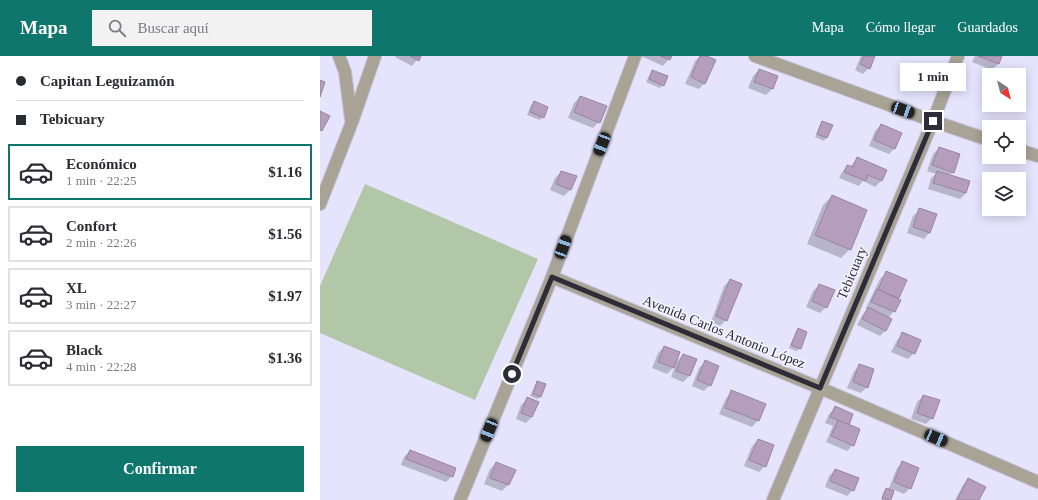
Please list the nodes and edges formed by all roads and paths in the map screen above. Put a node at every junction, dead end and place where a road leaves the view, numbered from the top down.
1 (339, 56) edge
2 (635, 56) edge
3 (755, 56) edge
4 (958, 56) edge
5 (370, 59) edge
6 (933, 121) junction
7 (352, 122) junction
8 (982, 138) edge
9 (1026, 152) edge
10 (1038, 156) edge
11 (325, 174) edge
12 (320, 204) edge
13 (552, 277) junction
14 (820, 388) junction
15 (1038, 482) edge
16 (460, 500) edge
17 (773, 500) edge

1 - 7 street
2 - 13 street
3 - 6 street
4 - 6 street, Tebicuary
5 - 7 street
6 - 8 street
6 - 14 street, Tebicuary
7 - 11 street
9 - 10 street
11 - 12 street
13 - 14 street, Avenida Carlos Antonio López
13 - 16 street
14 - 15 street, Avenida Carlos Antonio López
14 - 17 street, Tebicuary

